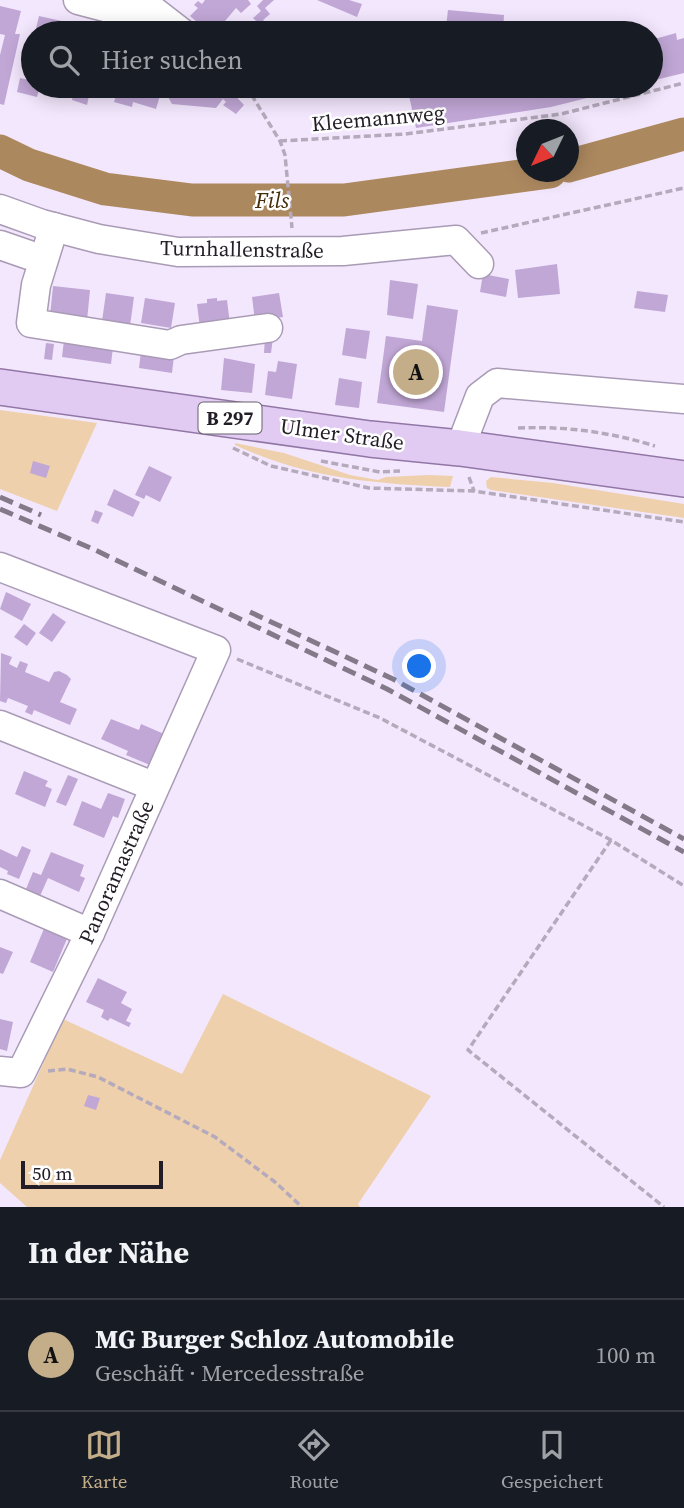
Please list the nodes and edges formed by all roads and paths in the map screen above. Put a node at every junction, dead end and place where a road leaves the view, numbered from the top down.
1 (78, 0) edge
2 (153, 5) edge
3 (170, 21) edge
4 (684, 83) edge
5 (663, 88) edge
6 (253, 98) edge
7 (624, 98) edge
8 (280, 141) junction
9 (684, 188) edge
10 (0, 209) edge
11 (54, 227) junction
12 (292, 231) dead end
13 (456, 240) junction
14 (0, 245) edge
15 (29, 255) dead end
16 (479, 264) dead end
17 (268, 328) dead end
18 (0, 387) edge
19 (684, 399) edge
20 (515, 428) dead end
21 (225, 443) dead end
22 (460, 448) junction
23 (670, 456) edge
24 (623, 470) junction
25 (684, 478) edge
26 (684, 494) edge
27 (684, 522) edge
28 (0, 567) edge
29 (216, 650) junction
30 (0, 725) edge
31 (153, 786) junction
32 (611, 840) junction
33 (684, 886) edge
34 (0, 894) edge
35 (90, 933) junction
36 (11, 1072) edge
37 (302, 1207) edge
38 (664, 1207) edge

1 - 2 street
2 - 3 street
4 - 5 path, Kleemannweg
6 - 8 path
7 - 8 path, Kleemannweg
8 - 12 path
9 - 13 path
10 - 11 street, Turnhallenstraße
11 - 13 street, Turnhallenstraße
11 - 17 street
13 - 16 street
14 - 15 street
18 - 22 main road, Ulmer Straße / B 297
19 - 22 street
20 - 23 path
21 - 27 path
22 - 24 main road, Ulmer Straße / B 297
23 - 24 main road, B 297
24 - 25 main road, Ulmer Straße
24 - 26 main road, B 297
28 - 29 street
29 - 31 street, Panoramastraße
29 - 32 path
30 - 31 street
31 - 35 street, Panoramastraße
32 - 33 path
32 - 38 path
34 - 35 street
35 - 36 street, Panoramastraße
36 - 37 path

